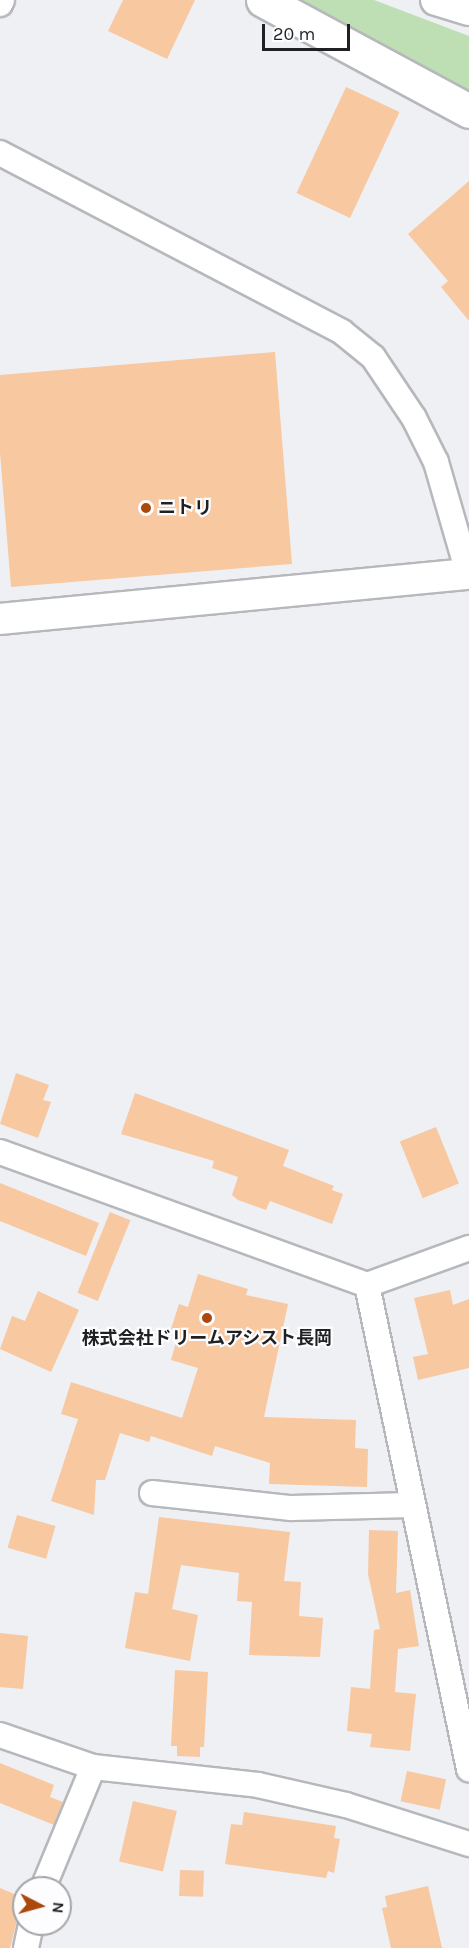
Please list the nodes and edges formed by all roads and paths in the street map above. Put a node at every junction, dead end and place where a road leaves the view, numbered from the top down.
1 (2, 0) edge
2 (263, 0) edge
3 (436, 0) edge
4 (0, 4) edge
5 (469, 10) edge
6 (469, 111) edge
7 (0, 153) edge
8 (469, 574) edge
9 (0, 619) edge
10 (0, 1152) edge
11 (469, 1248) edge
12 (367, 1285) junction
13 (152, 1493) dead end
14 (412, 1505) junction
15 (0, 1735) edge
16 (93, 1767) junction
17 (469, 1768) edge
18 (469, 1844) edge
19 (48, 1876) edge

1 - 4 street
2 - 6 main road
3 - 5 street
7 - 8 street
8 - 9 street
10 - 12 street
11 - 12 street
12 - 14 street
13 - 14 street
14 - 17 street
15 - 16 street
16 - 18 street
16 - 19 street

